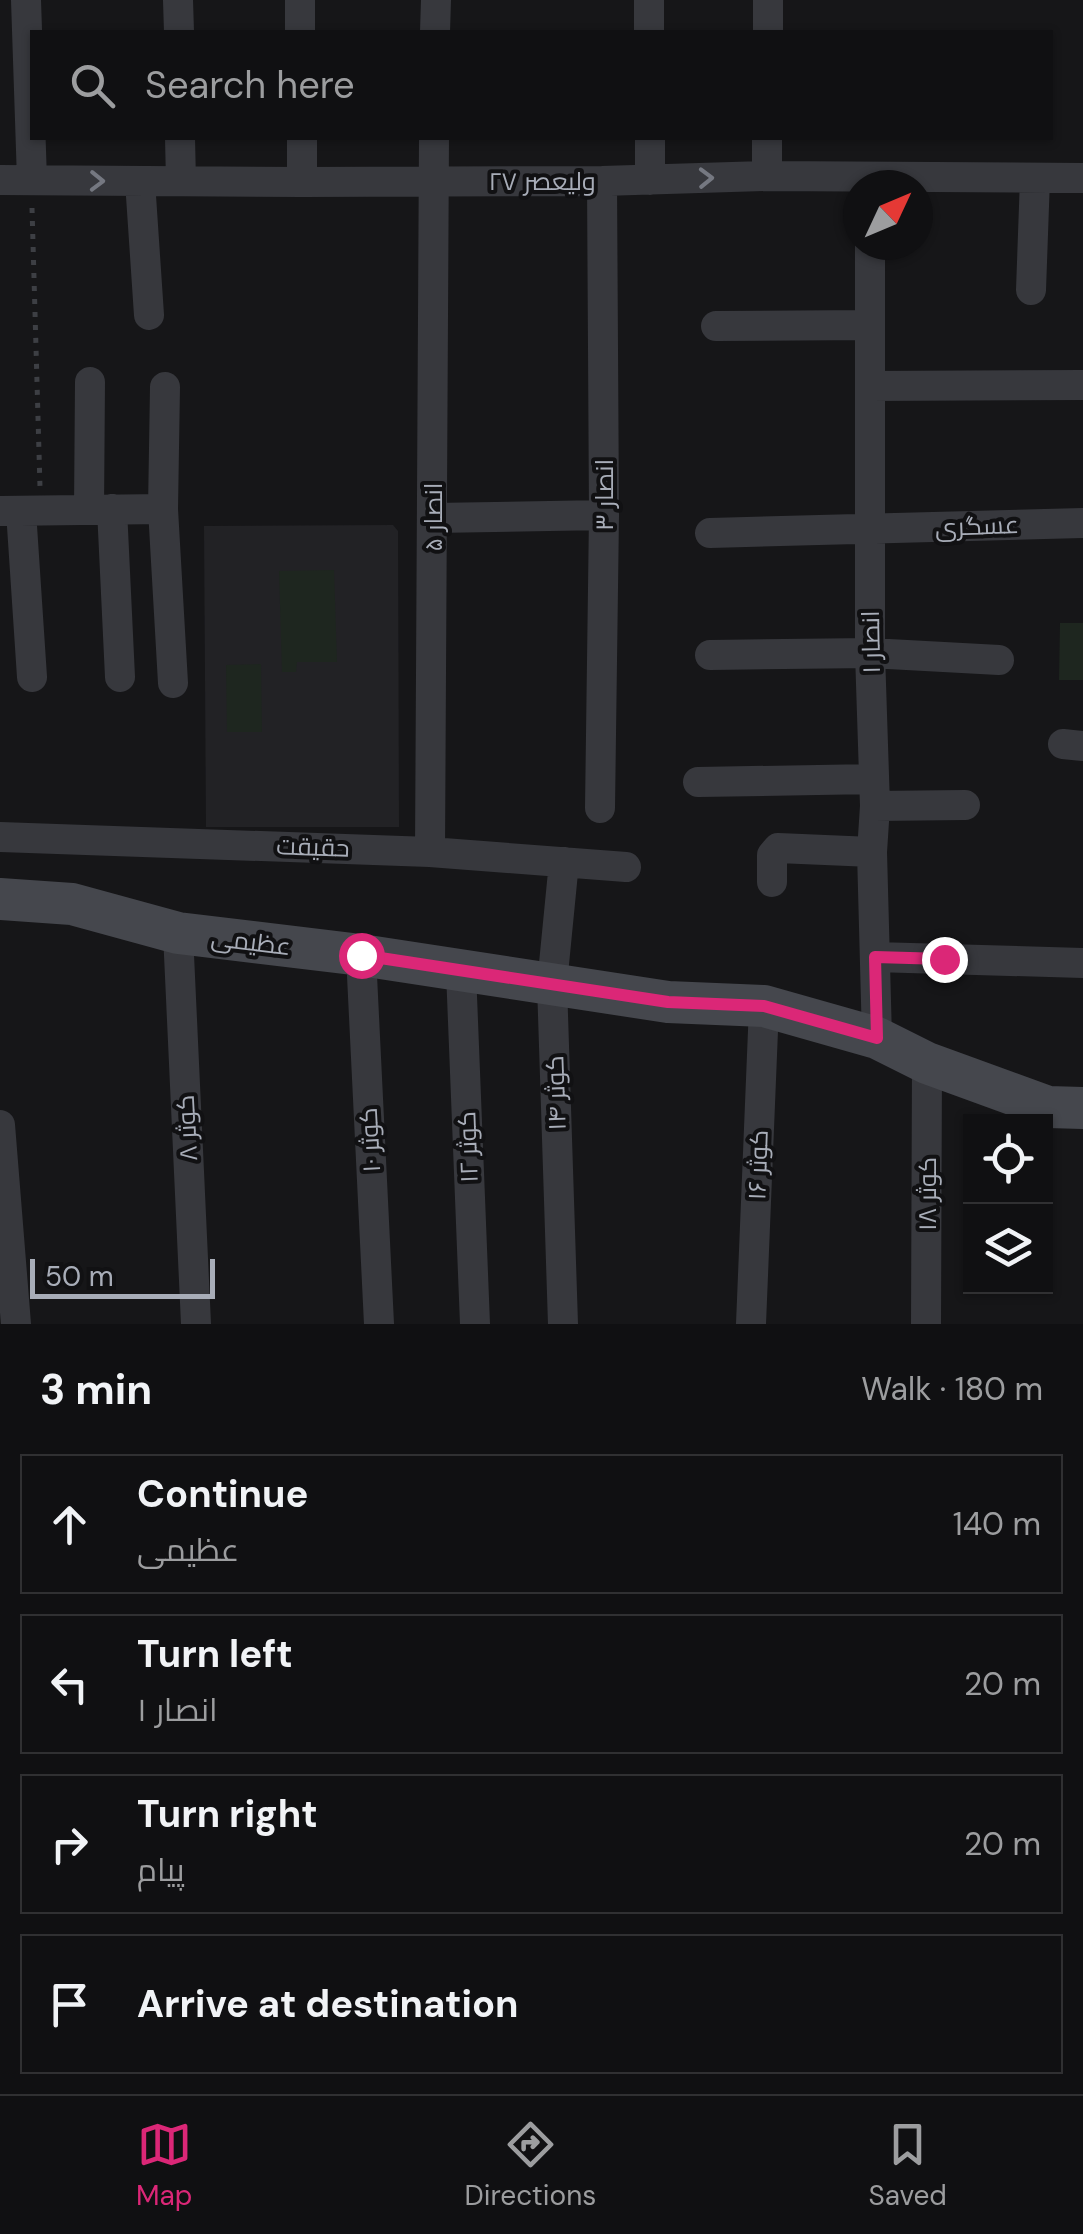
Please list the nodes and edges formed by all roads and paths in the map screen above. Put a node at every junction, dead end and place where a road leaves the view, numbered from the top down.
1 (26, 0) edge
2 (178, 0) edge
3 (300, 0) edge
4 (436, 0) edge
5 (648, 0) edge
6 (768, 0) edge
7 (178, 30) edge
8 (300, 30) edge
9 (435, 30) edge
10 (649, 30) edge
11 (768, 30) edge
12 (30, 120) edge
13 (31, 140) edge
14 (180, 140) edge
15 (302, 140) edge
16 (434, 140) edge
17 (650, 140) edge
18 (768, 140) edge
19 (767, 176) junction
20 (1036, 178) junction
21 (1083, 178) edge
22 (843, 179) edge
23 (933, 179) edge
24 (0, 180) edge
25 (32, 180) junction
26 (650, 180) junction
27 (140, 181) junction
28 (181, 182) junction
29 (302, 182) junction
30 (434, 182) junction
31 (602, 182) junction
32 (870, 260) edge
33 (1031, 290) dead end
34 (149, 316) dead end
35 (870, 325) junction
36 (716, 326) dead end
37 (90, 382) dead end
38 (1083, 385) edge
39 (870, 386) junction
40 (165, 387) dead end
41 (163, 509) junction
42 (100, 510) junction
43 (21, 511) edge
44 (604, 516) junction
45 (434, 518) junction
46 (1083, 523) edge
47 (870, 530) junction
48 (710, 533) dead end
49 (870, 653) junction
50 (710, 655) dead end
51 (999, 660) dead end
52 (120, 676) dead end
53 (32, 677) dead end
54 (173, 683) dead end
55 (698, 782) dead end
56 (874, 793) junction
57 (965, 805) dead end
58 (600, 808) dead end
59 (0, 838) edge
60 (430, 852) junction
61 (872, 852) junction
62 (564, 862) junction
63 (626, 867) dead end
64 (772, 882) dead end
65 (0, 898) edge
66 (178, 932) junction
67 (361, 955) junction
68 (875, 957) junction
69 (1083, 963) edge
70 (461, 971) junction
71 (552, 984) junction
72 (764, 1006) junction
73 (877, 1038) junction
74 (927, 1064) junction
75 (1083, 1108) edge
76 (0, 1124) edge
77 (16, 1324) edge
78 (196, 1324) edge
79 (378, 1324) edge
80 (475, 1324) edge
81 (563, 1324) edge
82 (752, 1324) edge
83 (926, 1324) edge

1 - 12 street
2 - 7 street
3 - 8 street
4 - 9 street
5 - 10 street
6 - 11 street
13 - 25 street
14 - 28 street
15 - 29 street
16 - 30 street, انصار ۵
17 - 26 street
18 - 19 street
19 - 22 street, ولیعصر ۲۷
26 -> 19 street, ولیعصر ۲۷
20 - 21 street, ولیعصر ۲۷
20 - 23 street, ولیعصر ۲۷
20 - 33 street
24 - 25 street, ولیعصر ۲۷
25 -> 27 street, ولیعصر ۲۷
25 - 43 path
26 - 31 street, ولیعصر ۲۷
27 - 28 street, ولیعصر ۲۷
27 - 34 street
28 - 29 street, ولیعصر ۲۷
29 - 30 street, ولیعصر ۲۷
30 - 31 street, ولیعصر ۲۷
30 - 45 street, انصار ۵
31 - 44 street, انصار ۳
32 - 35 street, انصار ۱
35 - 36 street
35 - 39 street, انصار ۱
37 - 42 street
38 - 39 street
39 - 47 street, انصار ۱
40 - 41 street
41 - 42 street
41 - 54 street
42 - 43 street
42 - 52 street
43 - 53 street
44 - 45 street
44 - 58 street, انصار ۳
45 - 60 street, انصار ۵
46 - 47 street, عسگری
47 - 48 street, عسگری
47 - 49 street, انصار ۱
49 - 50 street
49 - 51 street
49 - 56 street, انصار ۱
55 - 56 street
56 - 57 street
56 - 61 street, انصار ۱
59 - 60 street, حقیقت
60 - 62 street, حقیقت
61 - 64 street
61 - 68 street, انصار ۱
62 - 63 street, حقیقت
62 - 71 street, کوثر ۱۴
65 - 66 street, عظیمی
66 - 67 street, عظیمی
66 - 78 street, کوثر ۸
67 - 70 street, عظیمی
67 - 79 street, کوثر ۱۰
68 - 69 street
68 - 73 street, انصار ۱
70 - 71 street, عظیمی
70 - 80 street, کوثر ۱۲
71 - 72 street, عظیمی
71 - 81 street, کوثر ۱۴
72 - 73 street, عظیمی
72 - 82 street, کوثر ۱۶
73 - 74 street, عظیمی
74 - 75 street, عظیمی
74 - 83 street, کوثر ۱۸
76 - 77 street

